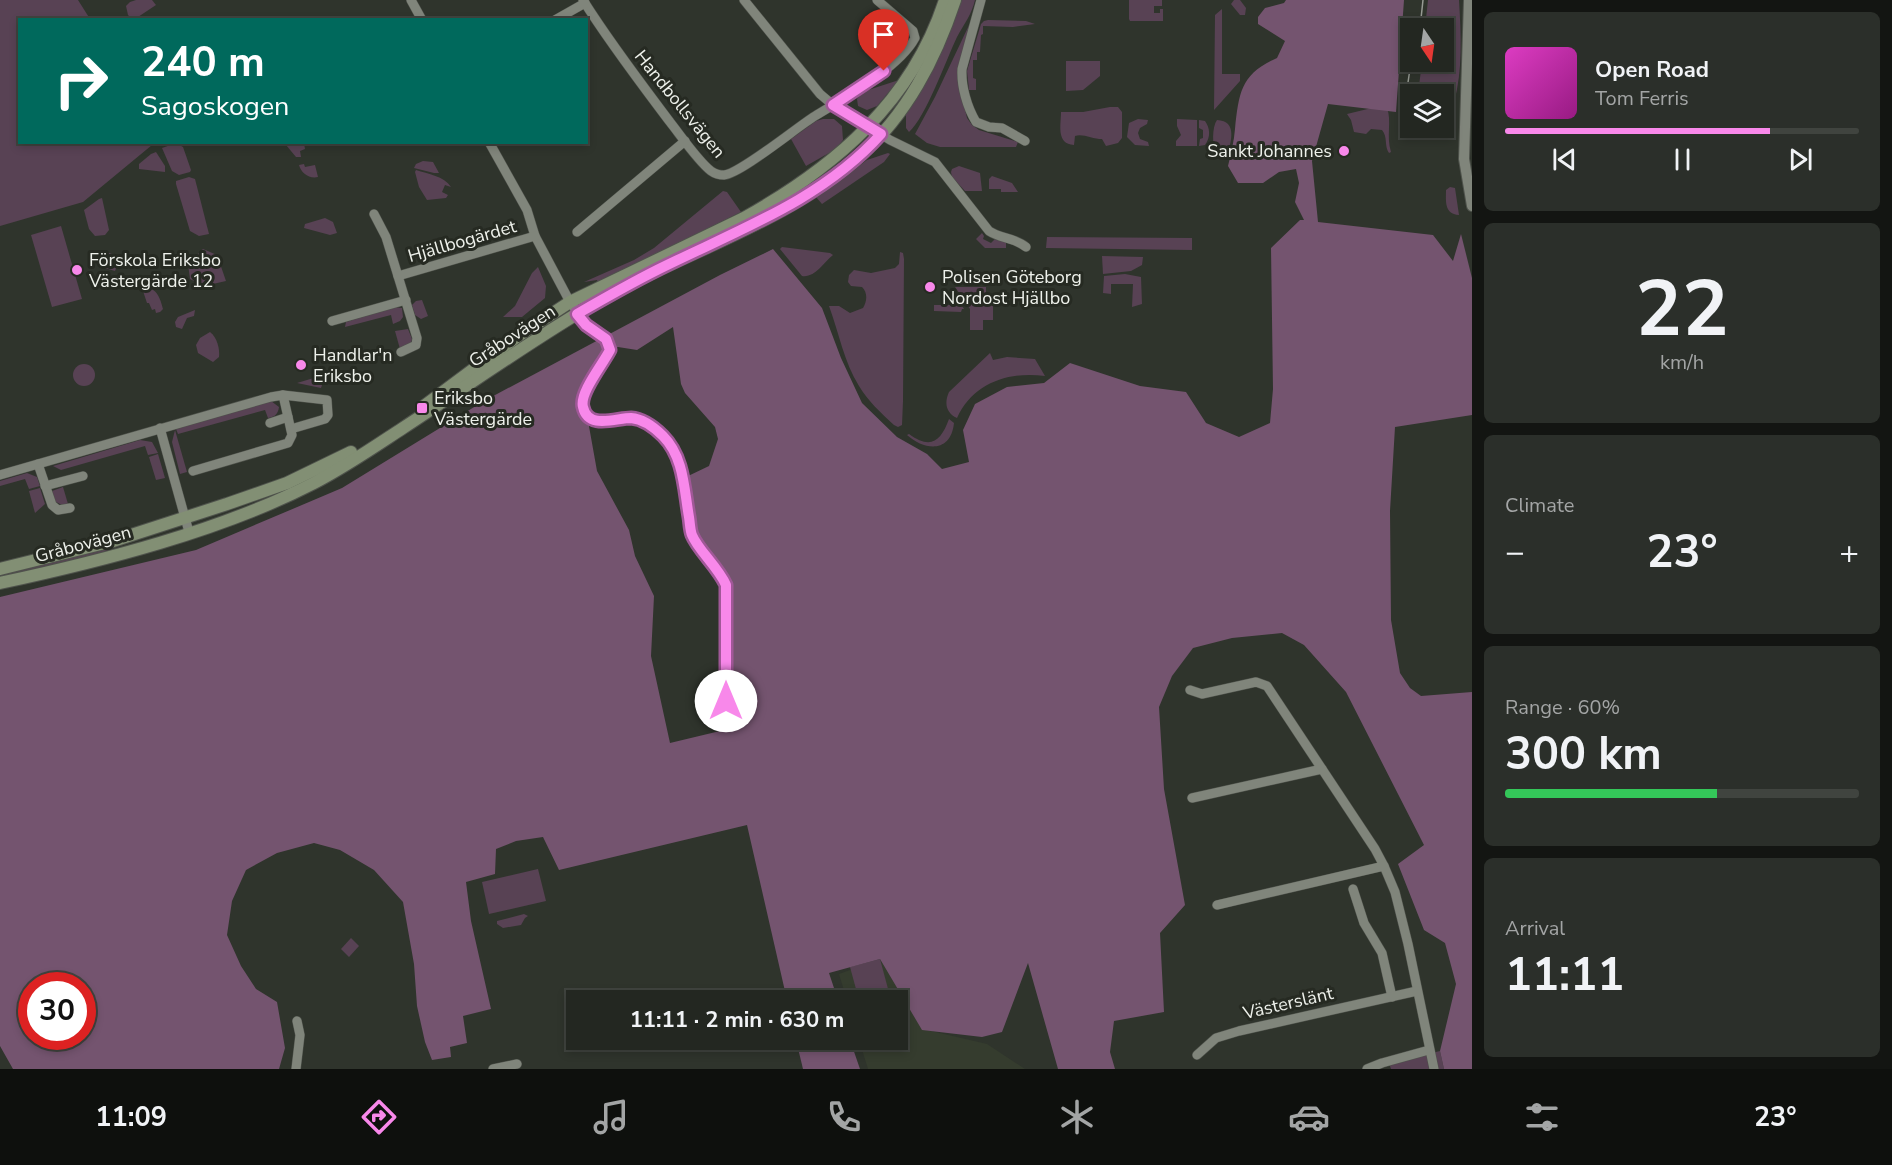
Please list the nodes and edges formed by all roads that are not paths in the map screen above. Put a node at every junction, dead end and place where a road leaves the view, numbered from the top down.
1 (411, 0) edge
2 (744, 0) edge
3 (877, 0) edge
4 (945, 0) edge
5 (955, 0) edge
6 (981, 0) edge
7 (1469, 0) edge
8 (584, 1) edge
9 (421, 18) edge
10 (558, 18) edge
11 (833, 105) junction
12 (868, 126) junction
13 (881, 134) junction
14 (685, 141) junction
15 (1025, 141) dead end
16 (490, 144) edge
17 (1472, 206) edge
18 (374, 214) dead end
19 (578, 232) dead end
20 (535, 236) junction
21 (1026, 247) dead end
22 (398, 276) junction
23 (405, 300) junction
24 (570, 302) junction
25 (577, 314) junction
26 (333, 321) dead end
27 (401, 352) dead end
28 (283, 395) junction
29 (288, 417) junction
30 (270, 423) dead end
31 (160, 428) junction
32 (291, 429) junction
33 (38, 464) junction
34 (193, 471) dead end
35 (0, 475) edge
36 (83, 476) dead end
37 (45, 486) junction
38 (70, 508) dead end
39 (185, 517) junction
40 (189, 532) junction
41 (0, 568) edge
42 (0, 583) edge
43 (1190, 690) dead end
44 (726, 701) dead end
45 (1322, 769) junction
46 (1192, 798) dead end
47 (1384, 866) junction
48 (1353, 889) dead end
49 (1217, 905) dead end
50 (1417, 991) junction
51 (1392, 997) junction
52 (297, 1021) dead end
53 (1429, 1050) junction
54 (1197, 1055) dead end
55 (517, 1064) dead end
56 (1383, 1066) edge
57 (296, 1069) edge
58 (493, 1069) edge
59 (1367, 1069) edge
60 (1434, 1069) edge

1 - 9 street
2 - 11 street
3 - 11 street, Handbollsvägen
4 - 12 main road, Gråbovägen
5 - 13 main road, Gråbovägen
6 - 15 street
7 - 17 street
8 - 10 street
8 - 14 street, Handbollsvägen
11 - 12 street
11 - 14 street, Handbollsvägen
12 - 13 street
12 - 24 main road, Gråbovägen
13 - 21 street
13 - 25 main road, Gråbovägen
14 - 19 street
16 - 20 street, Hjällbogärdet
18 - 22 street, Hjällbogärdet
20 - 22 street, Hjällbogärdet
20 - 24 street, Hjällbogärdet
22 - 23 street, Hjällbogärdet
23 - 26 street
23 - 27 street, Hjällbogärdet
24 - 25 street, Hjällbogärdet
24 - 39 main road, Gråbovägen
25 - 40 main road, Gråbovägen
25 - 44 street, Hjällbogärdet
28 - 29 street
28 - 31 street
28 - 32 street
29 - 30 street
29 - 32 street
31 - 33 street
31 - 39 street
32 - 34 street
33 - 35 street
33 - 37 street
36 - 37 street
37 - 38 street
39 - 40 street
39 - 41 main road, Gråbovägen
40 - 42 main road, Gråbovägen
43 - 45 street
45 - 46 street
45 - 47 street
47 - 49 street
47 - 50 street
48 - 51 street
50 - 51 street, Västerslänt
50 - 53 street
51 - 54 street, Västerslänt
52 - 57 street
53 - 56 street
53 - 60 street
55 - 58 street
56 - 59 street

